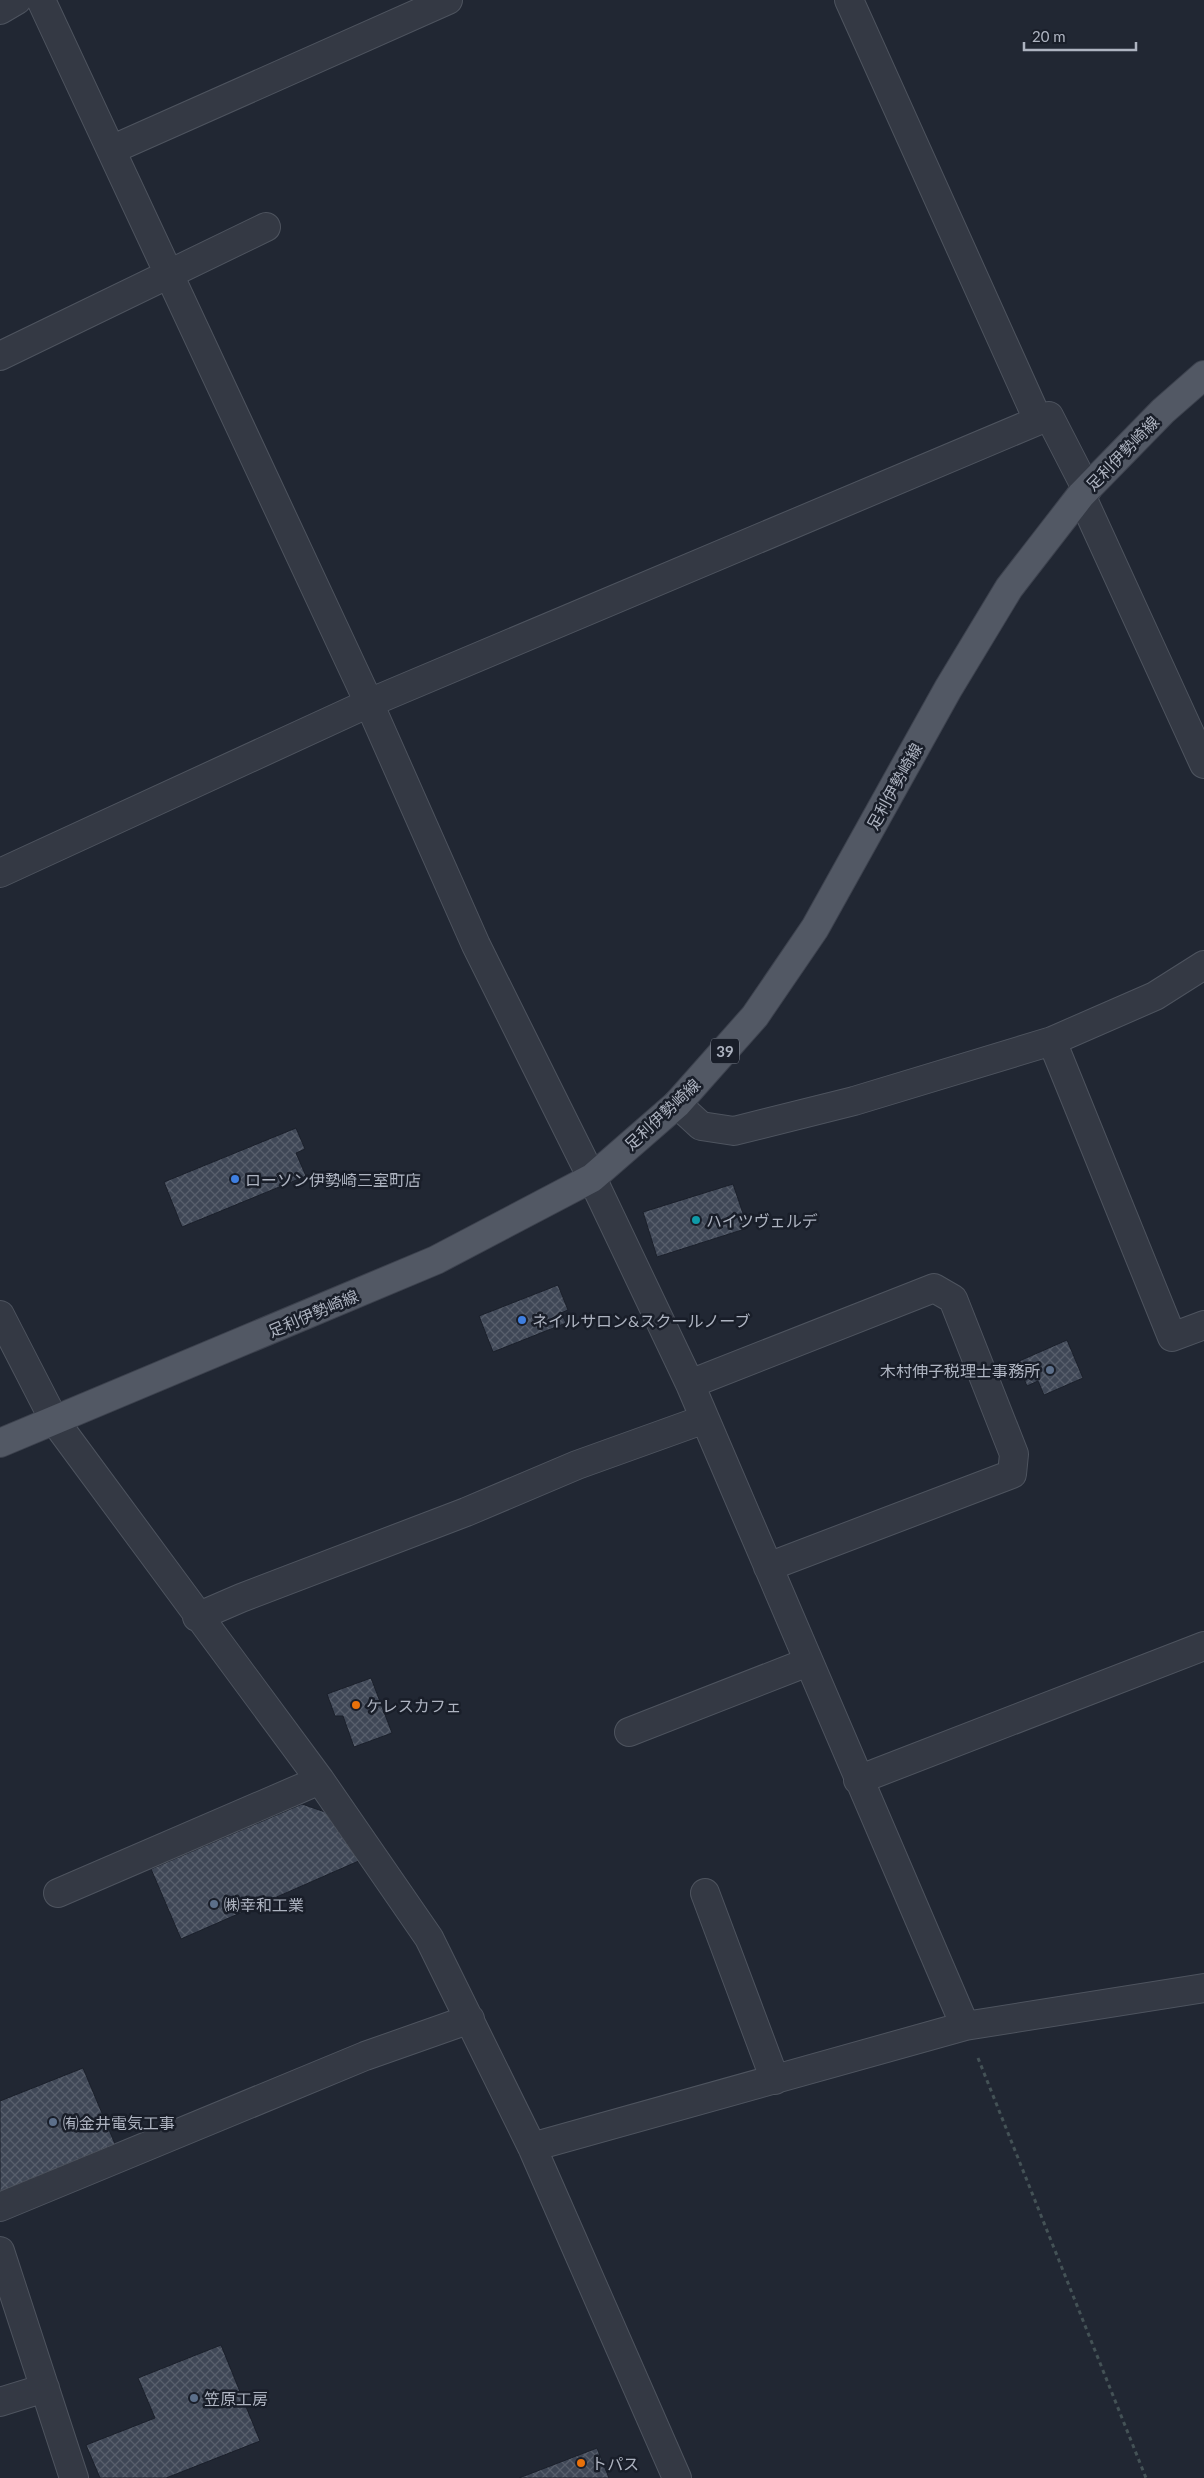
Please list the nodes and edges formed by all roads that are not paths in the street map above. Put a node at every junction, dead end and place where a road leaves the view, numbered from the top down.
1 (18, 0) edge
2 (41, 0) edge
3 (448, 0) edge
4 (849, 0) edge
5 (0, 10) edge
6 (111, 150) junction
7 (266, 227) dead end
8 (170, 274) junction
9 (0, 356) edge
10 (1204, 375) edge
11 (1038, 420) junction
12 (1084, 493) junction
13 (369, 703) junction
14 (1204, 764) edge
15 (0, 873) edge
16 (1204, 965) edge
17 (1052, 1041) junction
18 (677, 1104) junction
19 (592, 1178) junction
20 (0, 1315) edge
21 (1204, 1325) edge
22 (690, 1384) junction
23 (705, 1419) junction
24 (54, 1420) junction
25 (0, 1443) edge
26 (768, 1567) junction
27 (198, 1617) junction
28 (1204, 1646) edge
29 (808, 1662) junction
30 (629, 1732) dead end
31 (320, 1780) junction
32 (858, 1780) junction
33 (58, 1893) dead end
34 (705, 1893) dead end
35 (1204, 1988) edge
36 (470, 2019) junction
37 (965, 2026) junction
38 (774, 2080) junction
39 (532, 2148) junction
40 (0, 2206) edge
41 (0, 2250) edge
42 (44, 2388) junction
43 (0, 2402) edge
44 (74, 2478) edge
45 (677, 2478) edge

1 - 5 street
2 - 6 street
3 - 6 street
4 - 11 street
6 - 8 street
7 - 8 street
8 - 9 street
8 - 13 street
10 - 12 main road, 足利伊勢崎線 / 39
11 - 12 street
11 - 13 street
12 - 14 street
12 - 18 main road, 足利伊勢崎線 / 39
13 - 15 street
13 - 19 street
16 - 17 street
17 - 18 street
17 - 21 street
18 - 19 main road, 足利伊勢崎線 / 39
19 - 22 street
19 - 24 main road, 足利伊勢崎線 / 39
20 - 24 street
22 - 23 street
22 - 26 street
23 - 26 street
23 - 27 street
24 - 25 main road, 足利伊勢崎線 / 39
24 - 27 street
26 - 29 street
27 - 31 street
28 - 32 street
29 - 30 street
29 - 32 street
31 - 33 street
31 - 36 street
32 - 37 street
34 - 38 street
35 - 37 street
36 - 39 street
36 - 40 street
37 - 38 street
38 - 39 street
39 - 45 street
41 - 42 street
42 - 43 street
42 - 44 street

